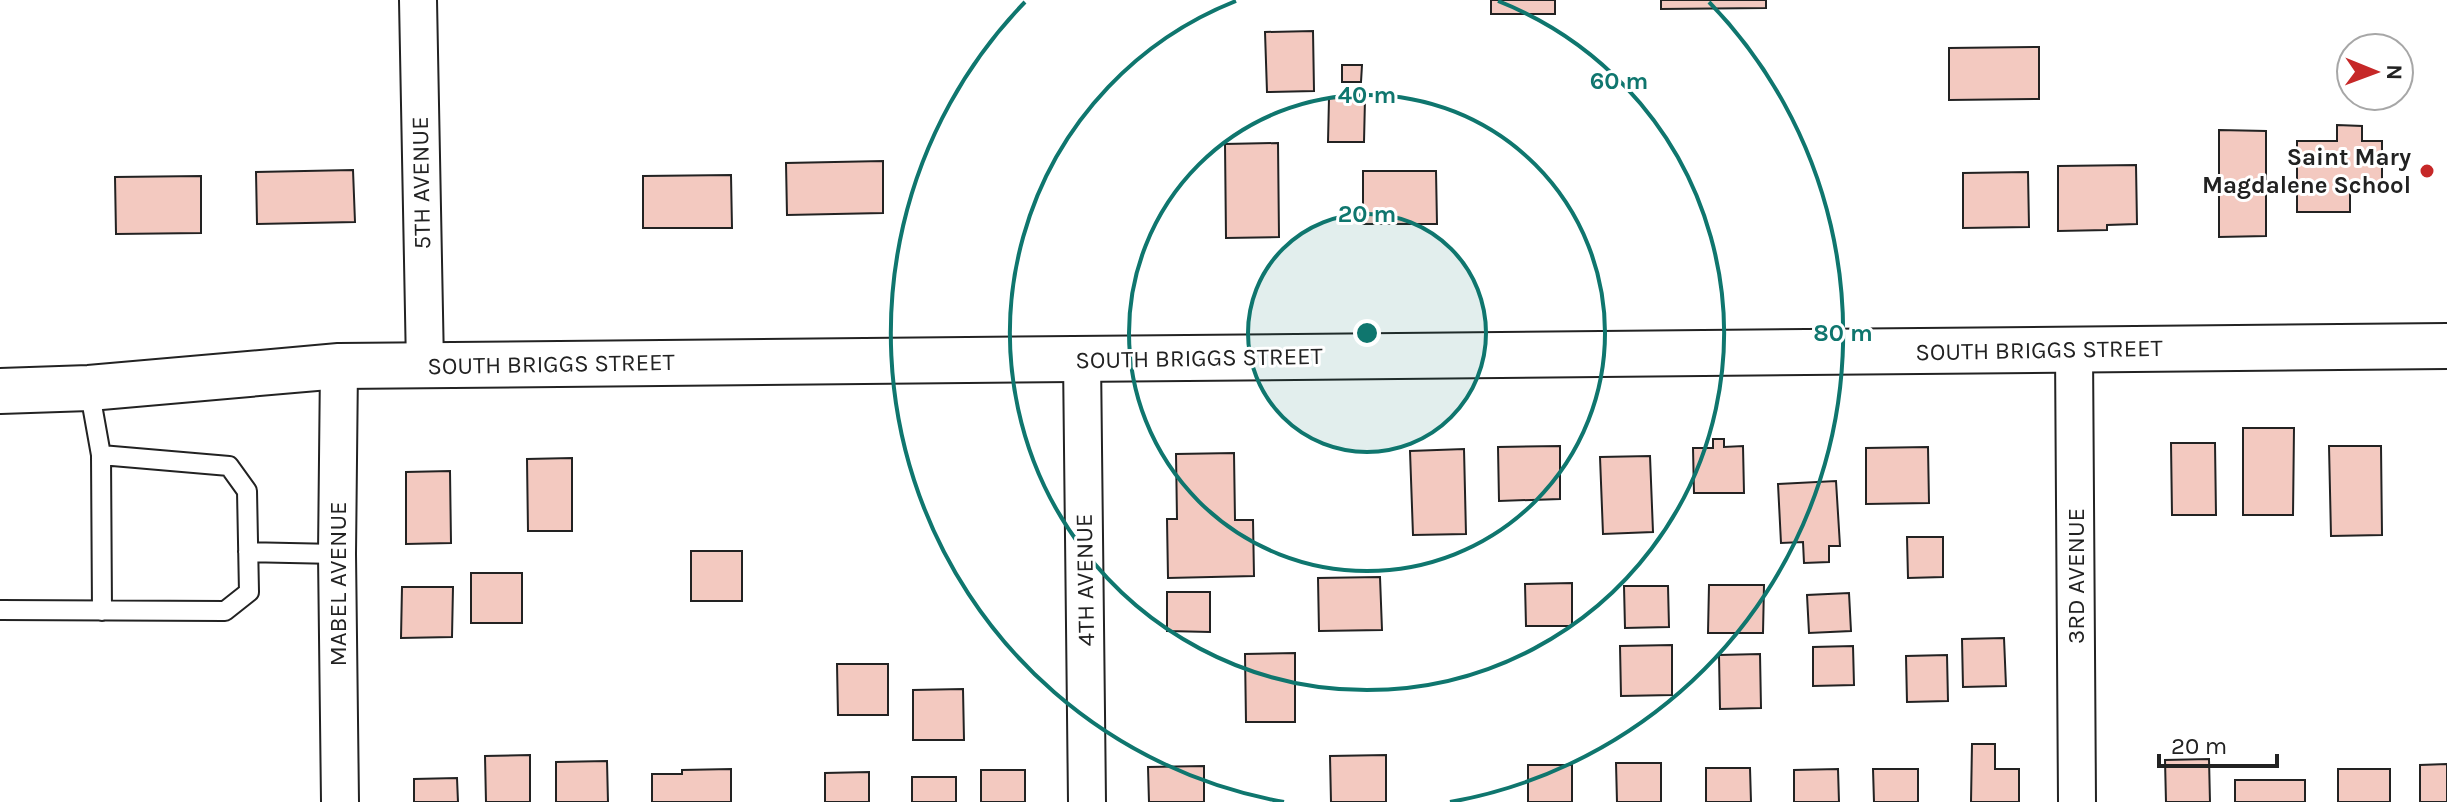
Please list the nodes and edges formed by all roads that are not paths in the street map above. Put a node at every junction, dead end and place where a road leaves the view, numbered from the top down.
1 (418, 0) edge
2 (2447, 346) edge
3 (2074, 350) junction
4 (1082, 359) junction
5 (425, 365) junction
6 (339, 366) junction
7 (89, 388) junction
8 (0, 391) edge
9 (101, 455) junction
10 (248, 552) junction
11 (337, 554) junction
12 (0, 610) edge
13 (102, 611) junction
14 (340, 802) edge
15 (1087, 802) edge
16 (2077, 802) edge

1 - 5 street, 5TH AVENUE
2 - 3 street, SOUTH BRIGGS STREET
3 - 4 street, SOUTH BRIGGS STREET
3 - 16 street, 3RD AVENUE
4 - 5 street, SOUTH BRIGGS STREET
4 - 15 street, 4TH AVENUE
5 - 6 street, SOUTH BRIGGS STREET
6 - 7 street, SOUTH BRIGGS STREET
6 - 11 street, MABEL AVENUE
7 - 8 street, SOUTH BRIGGS STREET
7 - 9 lane
9 - 10 lane
9 - 13 lane
10 - 11 lane
10 - 13 lane
11 - 14 street, MABEL AVENUE
12 - 13 lane

